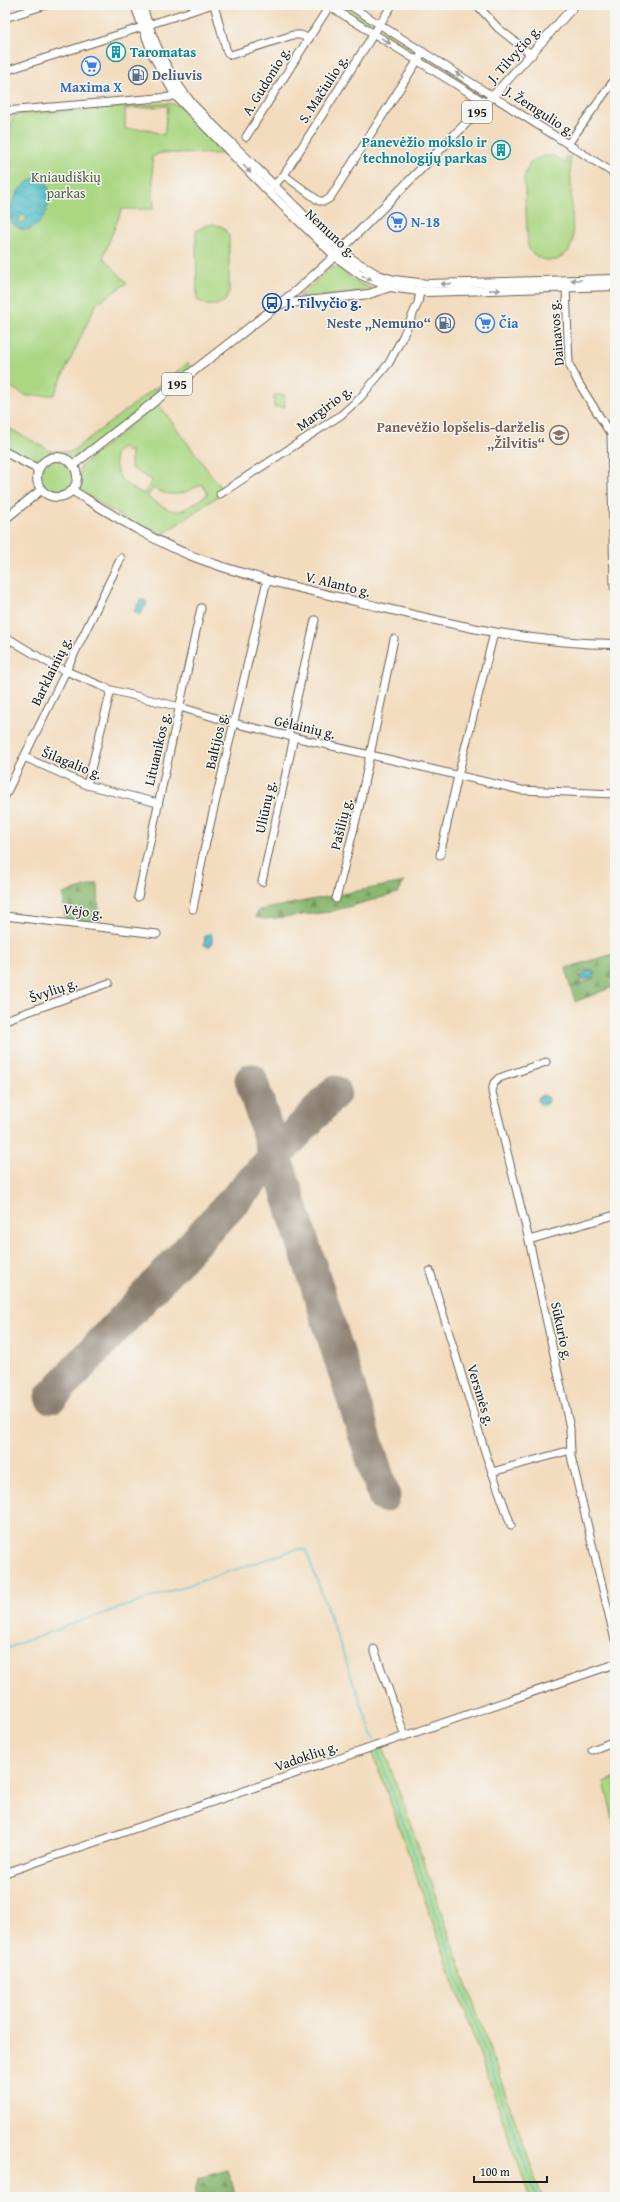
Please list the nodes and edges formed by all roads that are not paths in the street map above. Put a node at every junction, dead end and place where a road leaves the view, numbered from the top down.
1 (46, 5) edge
2 (135, 5) edge
3 (142, 5) edge
4 (210, 5) edge
5 (214, 5) edge
6 (349, 5) edge
7 (392, 5) edge
8 (477, 5) edge
9 (575, 5) edge
10 (330, 6) edge
11 (5, 18) edge
12 (380, 24) junction
13 (145, 26) junction
14 (374, 33) junction
15 (309, 39) junction
16 (423, 52) junction
17 (532, 55) junction
18 (418, 61) junction
19 (5, 71) edge
20 (615, 79) edge
21 (179, 93) junction
22 (493, 96) junction
23 (486, 103) junction
24 (5, 111) edge
25 (246, 138) dead end
26 (568, 144) junction
27 (5, 148) edge
28 (615, 174) edge
29 (284, 175) junction
30 (273, 186) junction
31 (337, 253) junction
32 (615, 279) edge
33 (615, 286) edge
34 (390, 287) junction
35 (566, 288) junction
36 (420, 291) junction
37 (282, 304) junction
38 (613, 434) edge
39 (5, 452) edge
40 (73, 465) junction
41 (38, 469) junction
42 (41, 490) junction
43 (73, 491) junction
44 (220, 494) dead end
45 (5, 519) edge
46 (121, 558) dead end
47 (267, 580) junction
48 (614, 587) edge
49 (202, 608) dead end
50 (315, 620) dead end
51 (494, 633) junction
52 (394, 639) dead end
53 (615, 644) edge
54 (5, 646) edge
55 (66, 671) junction
56 (111, 690) junction
57 (180, 707) junction
58 (234, 723) junction
59 (291, 737) junction
60 (370, 756) junction
61 (24, 757) junction
62 (458, 776) junction
63 (86, 785) junction
64 (615, 794) edge
65 (5, 796) edge
66 (158, 803) junction
67 (440, 855) dead end
68 (262, 882) dead end
69 (138, 897) dead end
70 (336, 900) dead end
71 (192, 909) dead end
72 (5, 916) edge
73 (157, 934) dead end
74 (109, 984) dead end
75 (5, 1020) edge
76 (546, 1062) dead end
77 (615, 1215) edge
78 (529, 1240) junction
79 (430, 1271) dead end
80 (571, 1450) junction
81 (492, 1472) junction
82 (511, 1525) dead end
83 (615, 1640) edge
84 (374, 1649) dead end
85 (615, 1664) edge
86 (406, 1736) junction
87 (615, 1741) edge
88 (592, 1750) dead end
89 (5, 1873) edge

1 - 11 street
2 - 13 main road, Nemuno g.
3 - 13 main road, Nemuno g.
4 - 13 street
5 - 15 street, A. Gudonio g.
6 - 12 street, J. Žemgulio g.
7 - 12 street, S. Mačiulio g.
8 - 17 street
9 - 17 main road, J. Tilvyčio g. / 195
10 - 14 street, J. Žemgulio g.
10 - 15 street, A. Gudonio g.
12 - 14 street, S. Mačiulio g.
12 - 16 street, J. Žemgulio g.
13 - 19 street
13 - 21 main road, Nemuno g.
14 -> 18 street, J. Žemgulio g.
14 - 29 street, S. Mačiulio g.
15 - 25 street, A. Gudonio g.
16 - 18 street
22 -> 16 street, J. Žemgulio g.
17 - 22 main road, J. Tilvyčio g. / 195
18 - 23 street, J. Žemgulio g.
18 - 29 street
20 - 26 street
21 - 24 street
21 - 30 main road, Nemuno g.
21 -> 31 main road, Nemuno g.
22 - 23 main road, J. Tilvyčio g. / 195
22 - 26 street, J. Žemgulio g.
23 - 31 main road, J. Tilvyčio g. / 195
24 - 27 street
26 - 28 street, J. Žemgulio g.
29 - 30 street, S. Mačiulio g.
30 - 31 main road, Nemuno g.
32 -> 31 main road, Nemuno g.
31 -> 34 main road, Nemuno g.
31 - 37 main road, J. Tilvyčio g. / 195
33 - 35 main road, Nemuno g.
34 - 36 main road, Nemuno g.
34 - 37 main road
36 -> 35 main road, Nemuno g.
35 - 38 street, Dainavos g.
36 - 44 street, Margirio g.
37 - 40 main road, J. Tilvyčio g. / 195
38 - 48 street
39 - 41 main road
40 - 41 main road
40 - 43 main road
41 - 42 main road
42 - 43 main road
42 - 45 main road
43 - 47 main road, V. Alanto g.
46 - 55 street, Barklainių g.
47 - 51 main road, V. Alanto g.
47 - 58 street, Baltijos g.
49 - 57 street, Lituanikos g.
50 - 59 street, Uliūnų g.
51 - 53 main road, V. Alanto g.
51 - 62 street
52 - 60 street, Pašilių g.
54 - 55 street, Gėlainių g.
55 - 56 street, Gėlainių g.
55 - 61 street, Barklainių g.
56 - 57 street, Gėlainių g.
56 - 63 street
57 - 58 street, Gėlainių g.
57 - 66 street, Lituanikos g.
58 - 59 street, Gėlainių g.
58 - 71 street, Baltijos g.
59 - 60 street, Gėlainių g.
59 - 68 street, Uliūnų g.
60 - 62 street, Gėlainių g.
60 - 70 street, Pašilių g.
61 - 63 street, Šilagalio g.
61 - 65 street, Barklainių g.
62 - 64 street, Gėlainių g.
62 - 67 street
63 - 66 street, Šilagalio g.
66 - 69 street, Lituanikos g.
72 - 73 street, Vėjo g.
74 - 75 street, Švylių g.
76 - 78 street, Sūkurio g.
77 - 78 street
78 - 80 street, Sūkurio g.
79 - 81 street, Versmės g.
80 - 81 street
80 - 83 street, Sūkurio g.
81 - 82 street, Versmės g.
84 - 86 street
85 - 86 street, Vadoklių g.
86 - 89 street, Vadoklių g.
87 - 88 street

